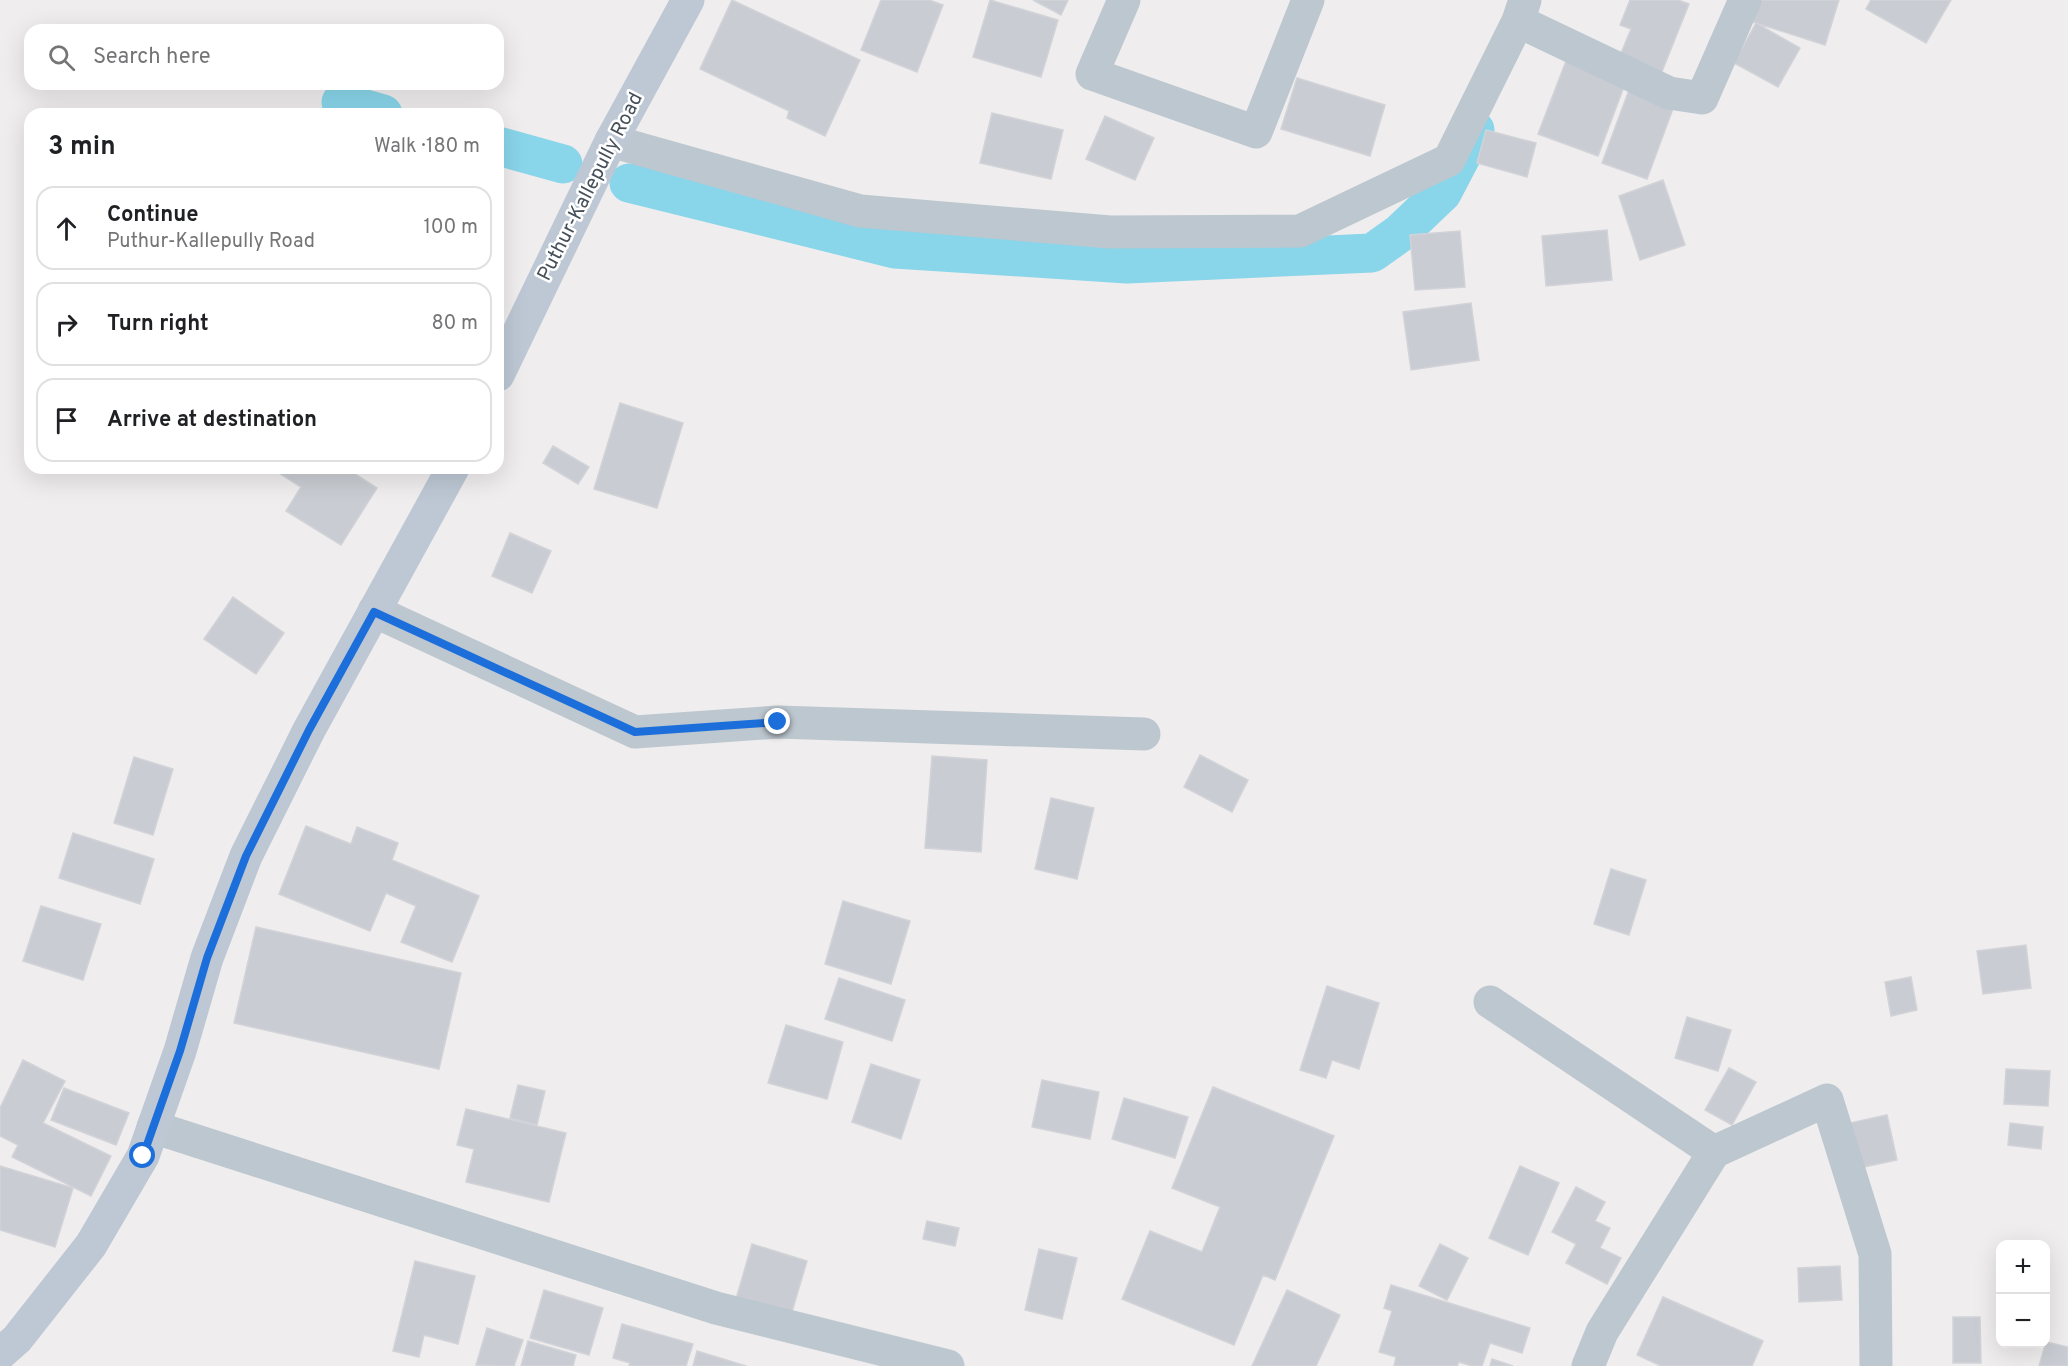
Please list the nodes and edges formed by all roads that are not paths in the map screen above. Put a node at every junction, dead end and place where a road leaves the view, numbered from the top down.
1 (688, 0) edge
2 (1124, 0) edge
3 (1308, 0) edge
4 (1745, 0) edge
5 (1522, 11) edge
6 (611, 141) junction
7 (504, 363) edge
8 (450, 474) edge
9 (374, 612) junction
10 (1144, 734) dead end
11 (1490, 1002) dead end
12 (153, 1127) junction
13 (1714, 1152) junction
14 (0, 1354) edge
15 (948, 1366) edge
16 (1588, 1366) edge
17 (1876, 1366) edge

1 - 6 main road, Puthur-Kallepully Road
2 - 3 street
4 - 5 street
5 - 6 street
6 - 7 main road, Puthur-Kallepully Road
8 - 9 main road
9 - 10 street
9 - 12 main road
11 - 13 street
12 - 14 main road
12 - 15 street
13 - 16 street
13 - 17 street

